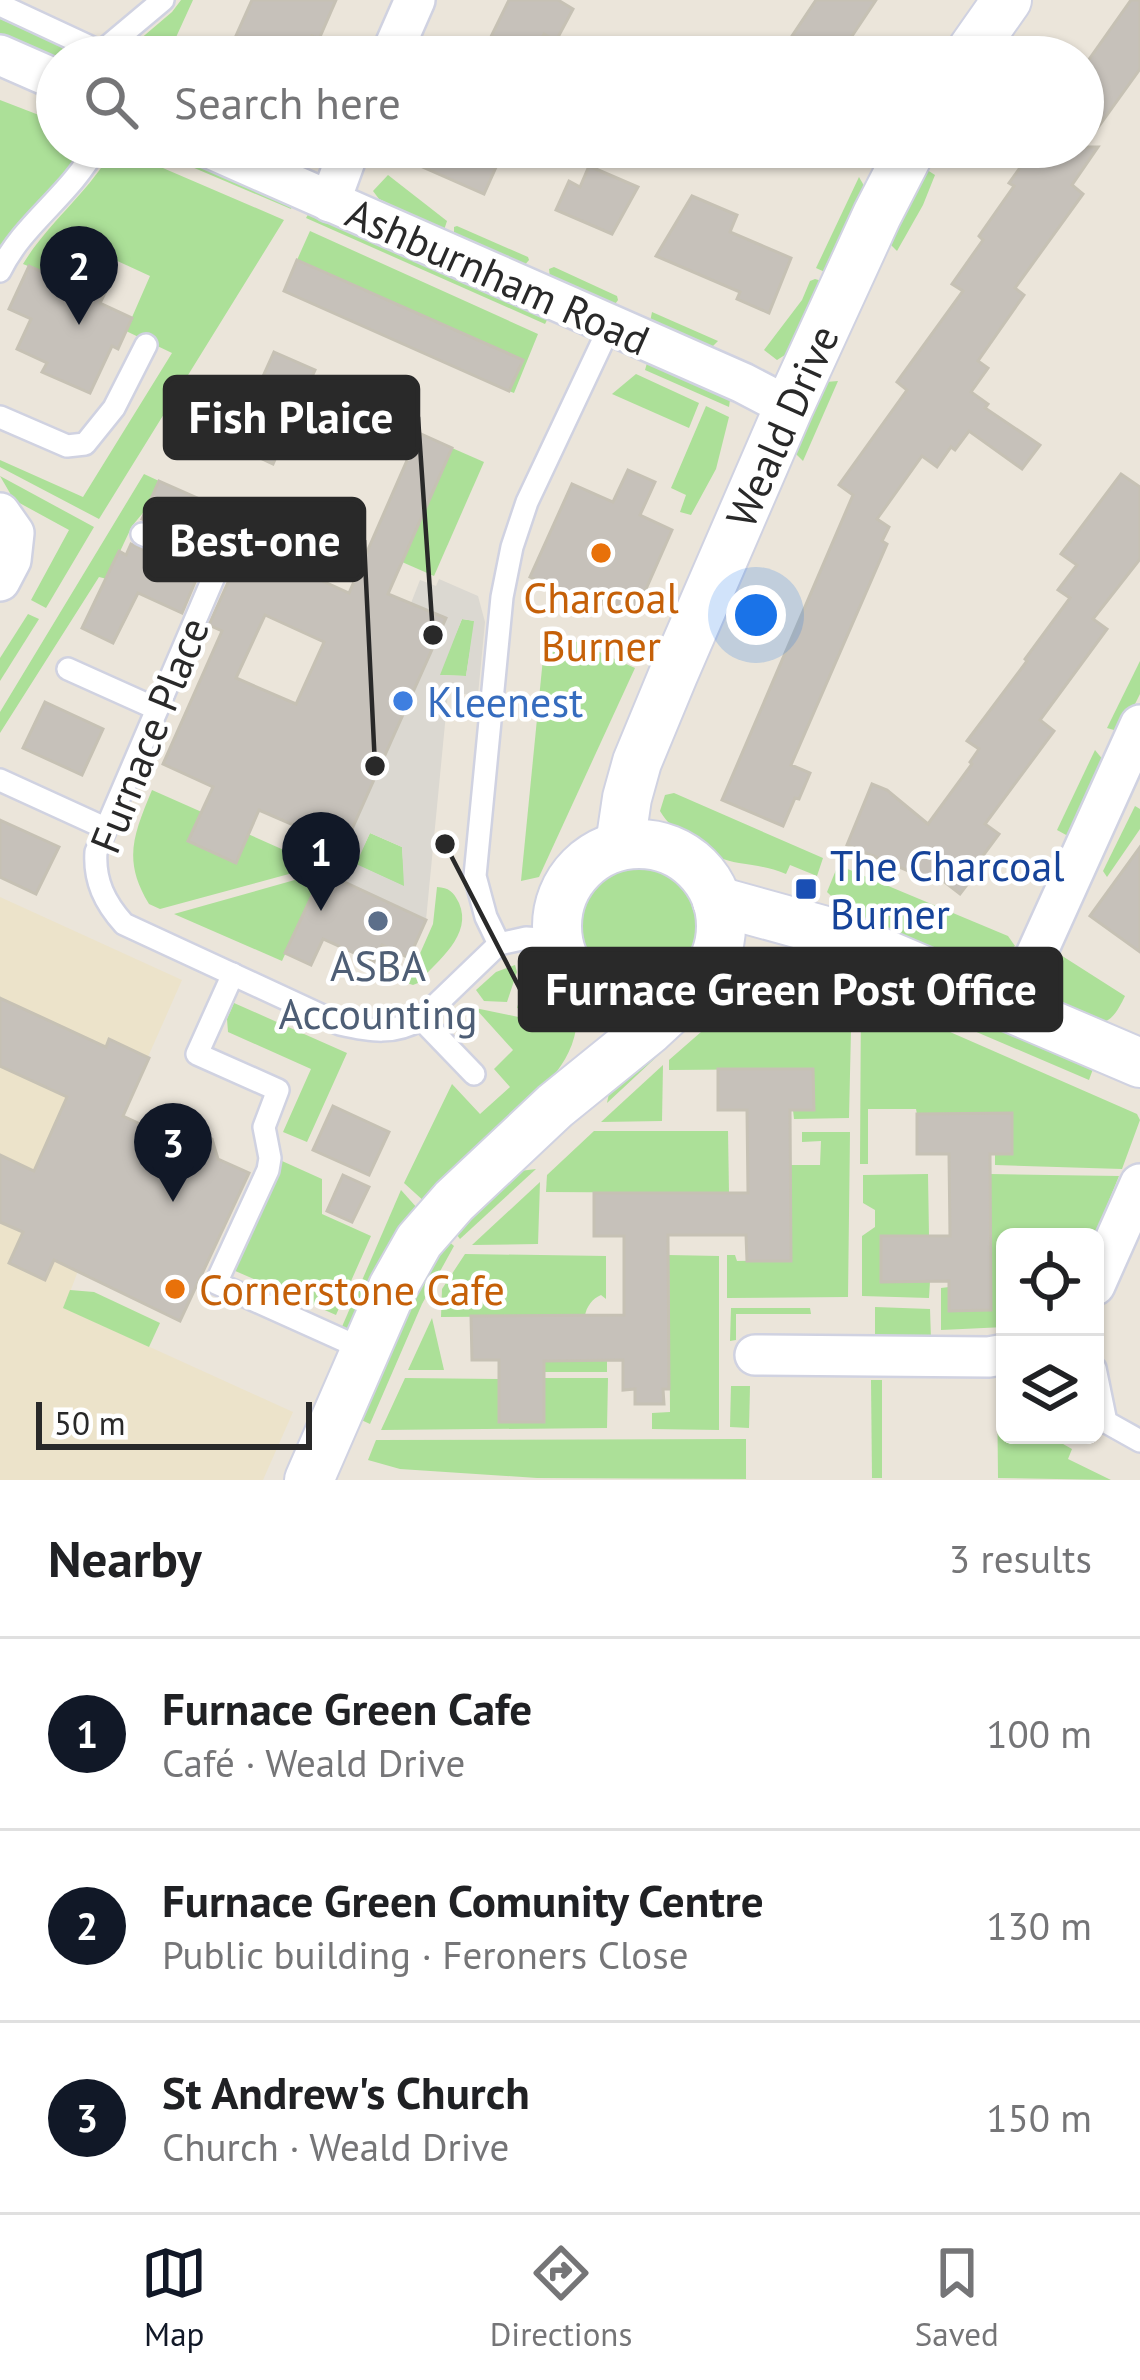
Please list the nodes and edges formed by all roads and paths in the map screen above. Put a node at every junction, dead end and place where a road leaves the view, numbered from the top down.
1 (163, 0) edge
2 (415, 0) edge
3 (1007, 0) edge
4 (0, 5) edge
5 (65, 36) edge
6 (122, 36) edge
7 (399, 36) edge
8 (982, 36) edge
9 (0, 56) edge
10 (36, 71) edge
11 (82, 168) edge
12 (254, 168) edge
13 (342, 168) edge
14 (901, 168) edge
15 (330, 202) junction
16 (0, 272) edge
17 (610, 326) junction
18 (146, 345) dead end
19 (789, 407) junction
20 (0, 417) edge
21 (0, 513) edge
22 (254, 515) dead end
23 (142, 534) dead end
24 (218, 567) junction
25 (0, 581) edge
26 (68, 669) dead end
27 (157, 709) junction
28 (1140, 725) edge
29 (0, 780) edge
30 (105, 828) junction
31 (620, 845) junction
32 (717, 901) junction
33 (557, 940) junction
34 (499, 944) junction
35 (233, 974) junction
36 (691, 991) junction
37 (598, 998) junction
38 (1012, 1008) junction
39 (421, 1019) junction
40 (1140, 1063) edge
41 (475, 1074) dead end
42 (575, 1088) junction
43 (1140, 1184) edge
44 (1104, 1265) edge
45 (366, 1350) junction
46 (755, 1355) dead end
47 (996, 1356) edge
48 (1104, 1412) edge
49 (1140, 1442) edge
50 (309, 1480) edge

1 - 6 lane
2 - 7 street
3 - 8 street
4 - 5 lane
9 - 10 street
11 - 16 lane
12 - 15 street, Ashburnham Road
13 - 15 street
14 - 19 street, Weald Drive
15 - 17 street, Ashburnham Road
17 - 19 street, Ashburnham Road
17 - 34 lane
18 - 20 lane
19 - 31 street, Weald Drive
21 - 25 street
22 - 24 lane
23 - 24 lane, Furnace Place
24 - 27 lane, Furnace Place
26 - 27 lane
27 - 30 lane, Furnace Place
28 - 38 street
29 - 30 lane
30 - 35 lane, Furnace Place
31 - 32 street
31 - 33 street
32 - 36 street
32 - 38 street
33 - 34 lane
33 - 37 street
34 - 39 lane
35 - 39 lane, Furnace Place
35 - 45 lane
36 - 37 street
36 - 42 street
37 - 42 street
38 - 40 street
39 - 41 lane
42 - 45 street
43 - 44 street
45 - 50 street
46 - 47 street
48 - 49 lane

